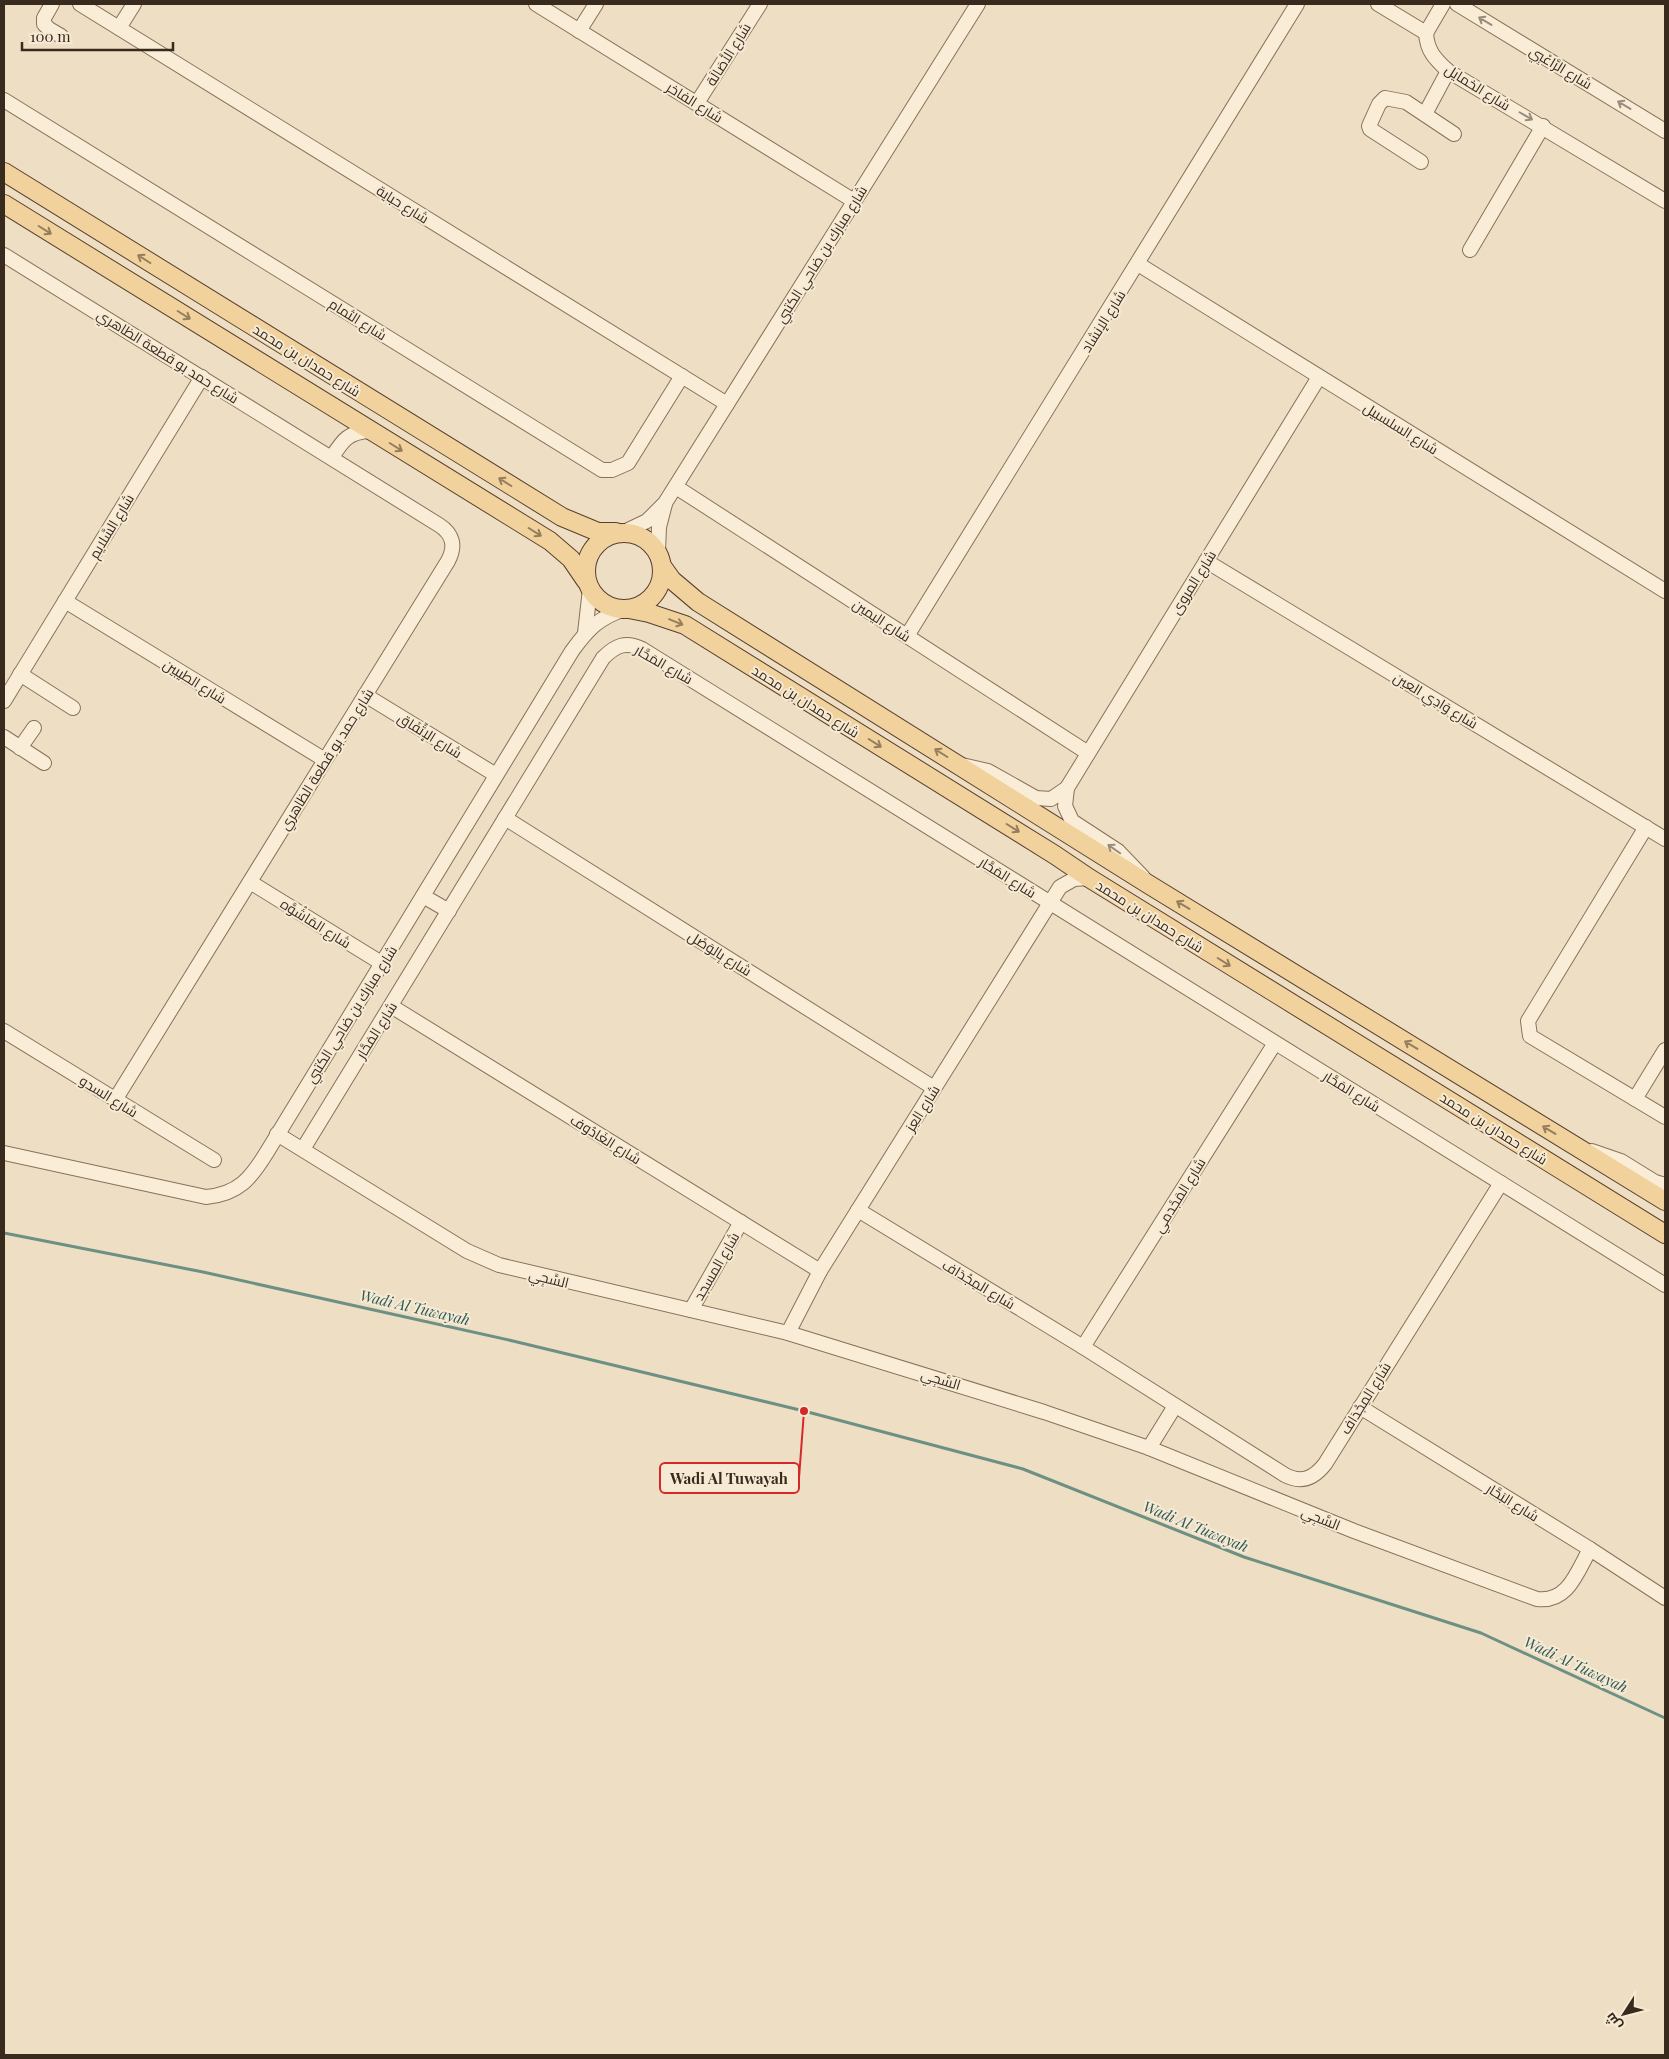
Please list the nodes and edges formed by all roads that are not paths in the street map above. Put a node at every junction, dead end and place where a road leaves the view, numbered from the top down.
1 (52, 4) edge
2 (80, 4) edge
3 (134, 4) edge
4 (536, 4) edge
5 (596, 4) edge
6 (760, 4) edge
7 (978, 4) edge
8 (1297, 4) edge
9 (1378, 4) edge
10 (1443, 4) edge
11 (1457, 4) edge
12 (119, 28) junction
13 (579, 31) junction
14 (1426, 33) junction
15 (61, 36) dead end
16 (1448, 70) junction
17 (4, 100) edge
18 (697, 103) junction
19 (1425, 114) junction
20 (1543, 126) junction
21 (1665, 130) edge
22 (1454, 134) dead end
23 (1421, 162) dead end
24 (4, 172) edge
25 (854, 201) junction
26 (1665, 201) edge
27 (4, 204) edge
28 (1470, 250) dead end
29 (4, 255) edge
30 (1138, 264) junction
31 (682, 376) junction
32 (202, 377) junction
33 (1319, 377) junction
34 (727, 404) junction
35 (340, 411) junction
36 (370, 431) junction
37 (343, 440) junction
38 (332, 457) junction
39 (676, 487) junction
40 (665, 503) junction
41 (620, 532) junction
42 (660, 559) junction
43 (1206, 561) junction
44 (588, 585) junction
45 (1665, 591) edge
46 (65, 601) junction
47 (627, 609) junction
48 (585, 633) junction
49 (907, 636) junction
50 (20, 674) junction
51 (365, 695) junction
52 (4, 701) edge
53 (73, 708) dead end
54 (34, 728) dead end
55 (4, 737) edge
56 (20, 748) junction
57 (1088, 753) junction
58 (324, 760) junction
59 (44, 763) dead end
60 (961, 765) junction
61 (496, 775) junction
62 (1067, 788) junction
63 (505, 818) junction
64 (1646, 827) junction
65 (1665, 839) edge
66 (1055, 855) junction
67 (1089, 878) junction
68 (250, 882) junction
69 (1148, 884) junction
70 (1060, 887) junction
71 (423, 896) junction
72 (1050, 903) junction
73 (449, 911) junction
74 (383, 964) junction
75 (391, 1006) junction
76 (4, 1032) edge
77 (1275, 1043) junction
78 (1665, 1050) edge
79 (934, 1088) junction
80 (1635, 1099) junction
81 (115, 1100) junction
82 (1665, 1117) edge
83 (277, 1134) junction
84 (1579, 1148) junction
85 (303, 1149) junction
86 (4, 1153) edge
87 (214, 1160) dead end
88 (1501, 1183) junction
89 (1665, 1185) edge
90 (1665, 1201) edge
91 (858, 1210) junction
92 (741, 1222) junction
93 (1665, 1234) edge
94 (820, 1271) junction
95 (1665, 1285) edge
96 (691, 1310) junction
97 (788, 1333) junction
98 (1083, 1348) junction
99 (1175, 1406) junction
100 (1360, 1407) junction
101 (1149, 1448) junction
102 (1590, 1549) junction
103 (1665, 1598) edge

1 - 15 street
2 - 12 street, شارع حباية
3 - 12 street
4 - 13 street, شارع الفاخر
5 - 13 street
6 - 18 street, شارع الأَصَالَة
7 - 25 street, شارع مبارك بن ضاحي الكتبي
8 - 30 street, شارع الإنشاد
9 - 14 street
10 - 14 street
21 -> 11 street, شارع الرَّاعْبِي
12 - 31 street, شارع حباية
13 - 18 street, شارع الفاخر
14 - 16 street, شارع الخمايل
16 - 19 street
16 -> 20 street, شارع الخمايل
17 - 31 street, شارع الثمام
18 - 25 street, شارع الفاخر
19 - 22 street
19 - 23 street
20 - 26 street, شارع الخمايل
20 - 28 street
41 -> 24 main road, شارع حمدان بن محمد
25 - 34 street, شارع مبارك بن ضاحي الكتبي
27 -> 35 main road, شارع حمدان بن محمد
29 - 32 street, شارع حمد بو قطعة الظاهري
30 - 33 street, شارع السلسبيل
30 - 49 street, شارع الإنشاد
31 - 34 street, شارع حباية
32 - 38 street, شارع حمد بو قطعة الظاهري
32 - 46 street, شارع السَّلايم
33 - 43 street, شارع المروى
33 - 45 street, شارع السلسبيل
34 - 39 street, شارع مبارك بن ضاحي الكتبي
35 - 36 main road, شارع حمدان بن محمد
35 - 37 street
36 - 37 street
36 -> 44 main road, شارع حمدان بن محمد
37 - 38 street
38 - 51 street, شارع حمد بو قطعة الظاهري
39 - 40 street, شارع مبارك بن ضاحي الكتبي
39 - 49 street, شارع اليمين
40 - 41 street, شارع مبارك بن ضاحي الكتبي
40 - 42 street, شارع مبارك بن ضاحي الكتبي
41 - 42 main road
41 - 44 main road
42 - 47 main road
60 -> 42 main road, شارع حمدان بن محمد
43 - 57 street, شارع المروى
43 - 64 street, شارع وَادِي العين
44 - 47 main road
44 - 48 street, شارع مبارك بن ضاحي الكتبي
46 - 50 street, شارع السَّلايم
46 - 58 street, شارع الطيبين
47 - 48 street, شارع مبارك بن ضاحي الكتبي
47 -> 66 main road, شارع حمدان بن محمد
48 - 61 street, شارع مبارك بن ضاحي الكتبي
49 - 57 street, شارع اليمين
50 - 52 street, شارع السَّلايم
50 - 53 street
51 - 58 street, شارع حمد بو قطعة الظاهري
51 - 61 street, شارع الإتِّفَاق
54 - 56 street
55 - 56 street
56 - 59 street
57 - 62 street, شارع المروى
58 - 68 street, شارع حمد بو قطعة الظاهري
60 - 62 street
60 - 69 main road, شارع حمدان بن محمد
61 - 71 street, شارع مبارك بن ضاحي الكتبي
69 -> 62 street
63 - 72 street, شارع المَحَّار
63 - 73 street, شارع المَحَّار
63 - 79 street, شارع بِالوَصْل
64 - 65 street, شارع وَادِي العين
64 - 80 street
66 - 67 main road, شارع حمدان بن محمد
66 - 70 street
67 - 70 street
67 -> 93 main road, شارع حمدان بن محمد
68 - 74 street, شارع المَاشُوَّه
68 - 81 street, شارع حمد بو قطعة الظاهري
84 -> 69 main road, شارع حمدان بن محمد
70 - 72 street, شارع العِز
71 - 73 street
71 - 74 street, شارع مبارك بن ضاحي الكتبي
72 - 77 street, شارع المَحَّار
72 - 79 street, شارع العِز
73 - 75 street, شارع المَحَّار
74 - 83 street, شارع مبارك بن ضاحي الكتبي
75 - 85 street, شارع المَحَّار
75 - 92 street, شارع الغَادُوف
76 - 81 street, شارع السدو
77 - 88 street, شارع المَحَّار
77 - 98 street, شارع المَجْدمي
78 - 80 street
79 - 91 street, شارع العِز
80 - 82 street
81 - 87 street, شارع السدو
83 - 85 street, السَّجِي
83 - 86 street, شارع مبارك بن ضاحي الكتبي
84 - 89 street
84 - 90 main road, شارع حمدان بن محمد
85 - 96 street, السَّجِي
88 - 95 street, شارع المَحَّار
88 - 100 street, شارع المِجْدَاف
91 - 94 street, شارع العِز
91 - 98 street, شارع المِجْدَاف
92 - 94 street, شارع الغَادُوف
92 - 96 street, شارع المسجد
94 - 97 street, شارع العِز
96 - 97 street, السَّجِي
97 - 101 street, السَّجِي
98 - 99 street, شارع المِجْدَاف
99 - 100 street, شارع المِجْدَاف
99 - 101 street
100 - 102 street, شارع البَحَّار
101 - 102 street, السَّجِي
102 - 103 street, شارع البَحَّار

